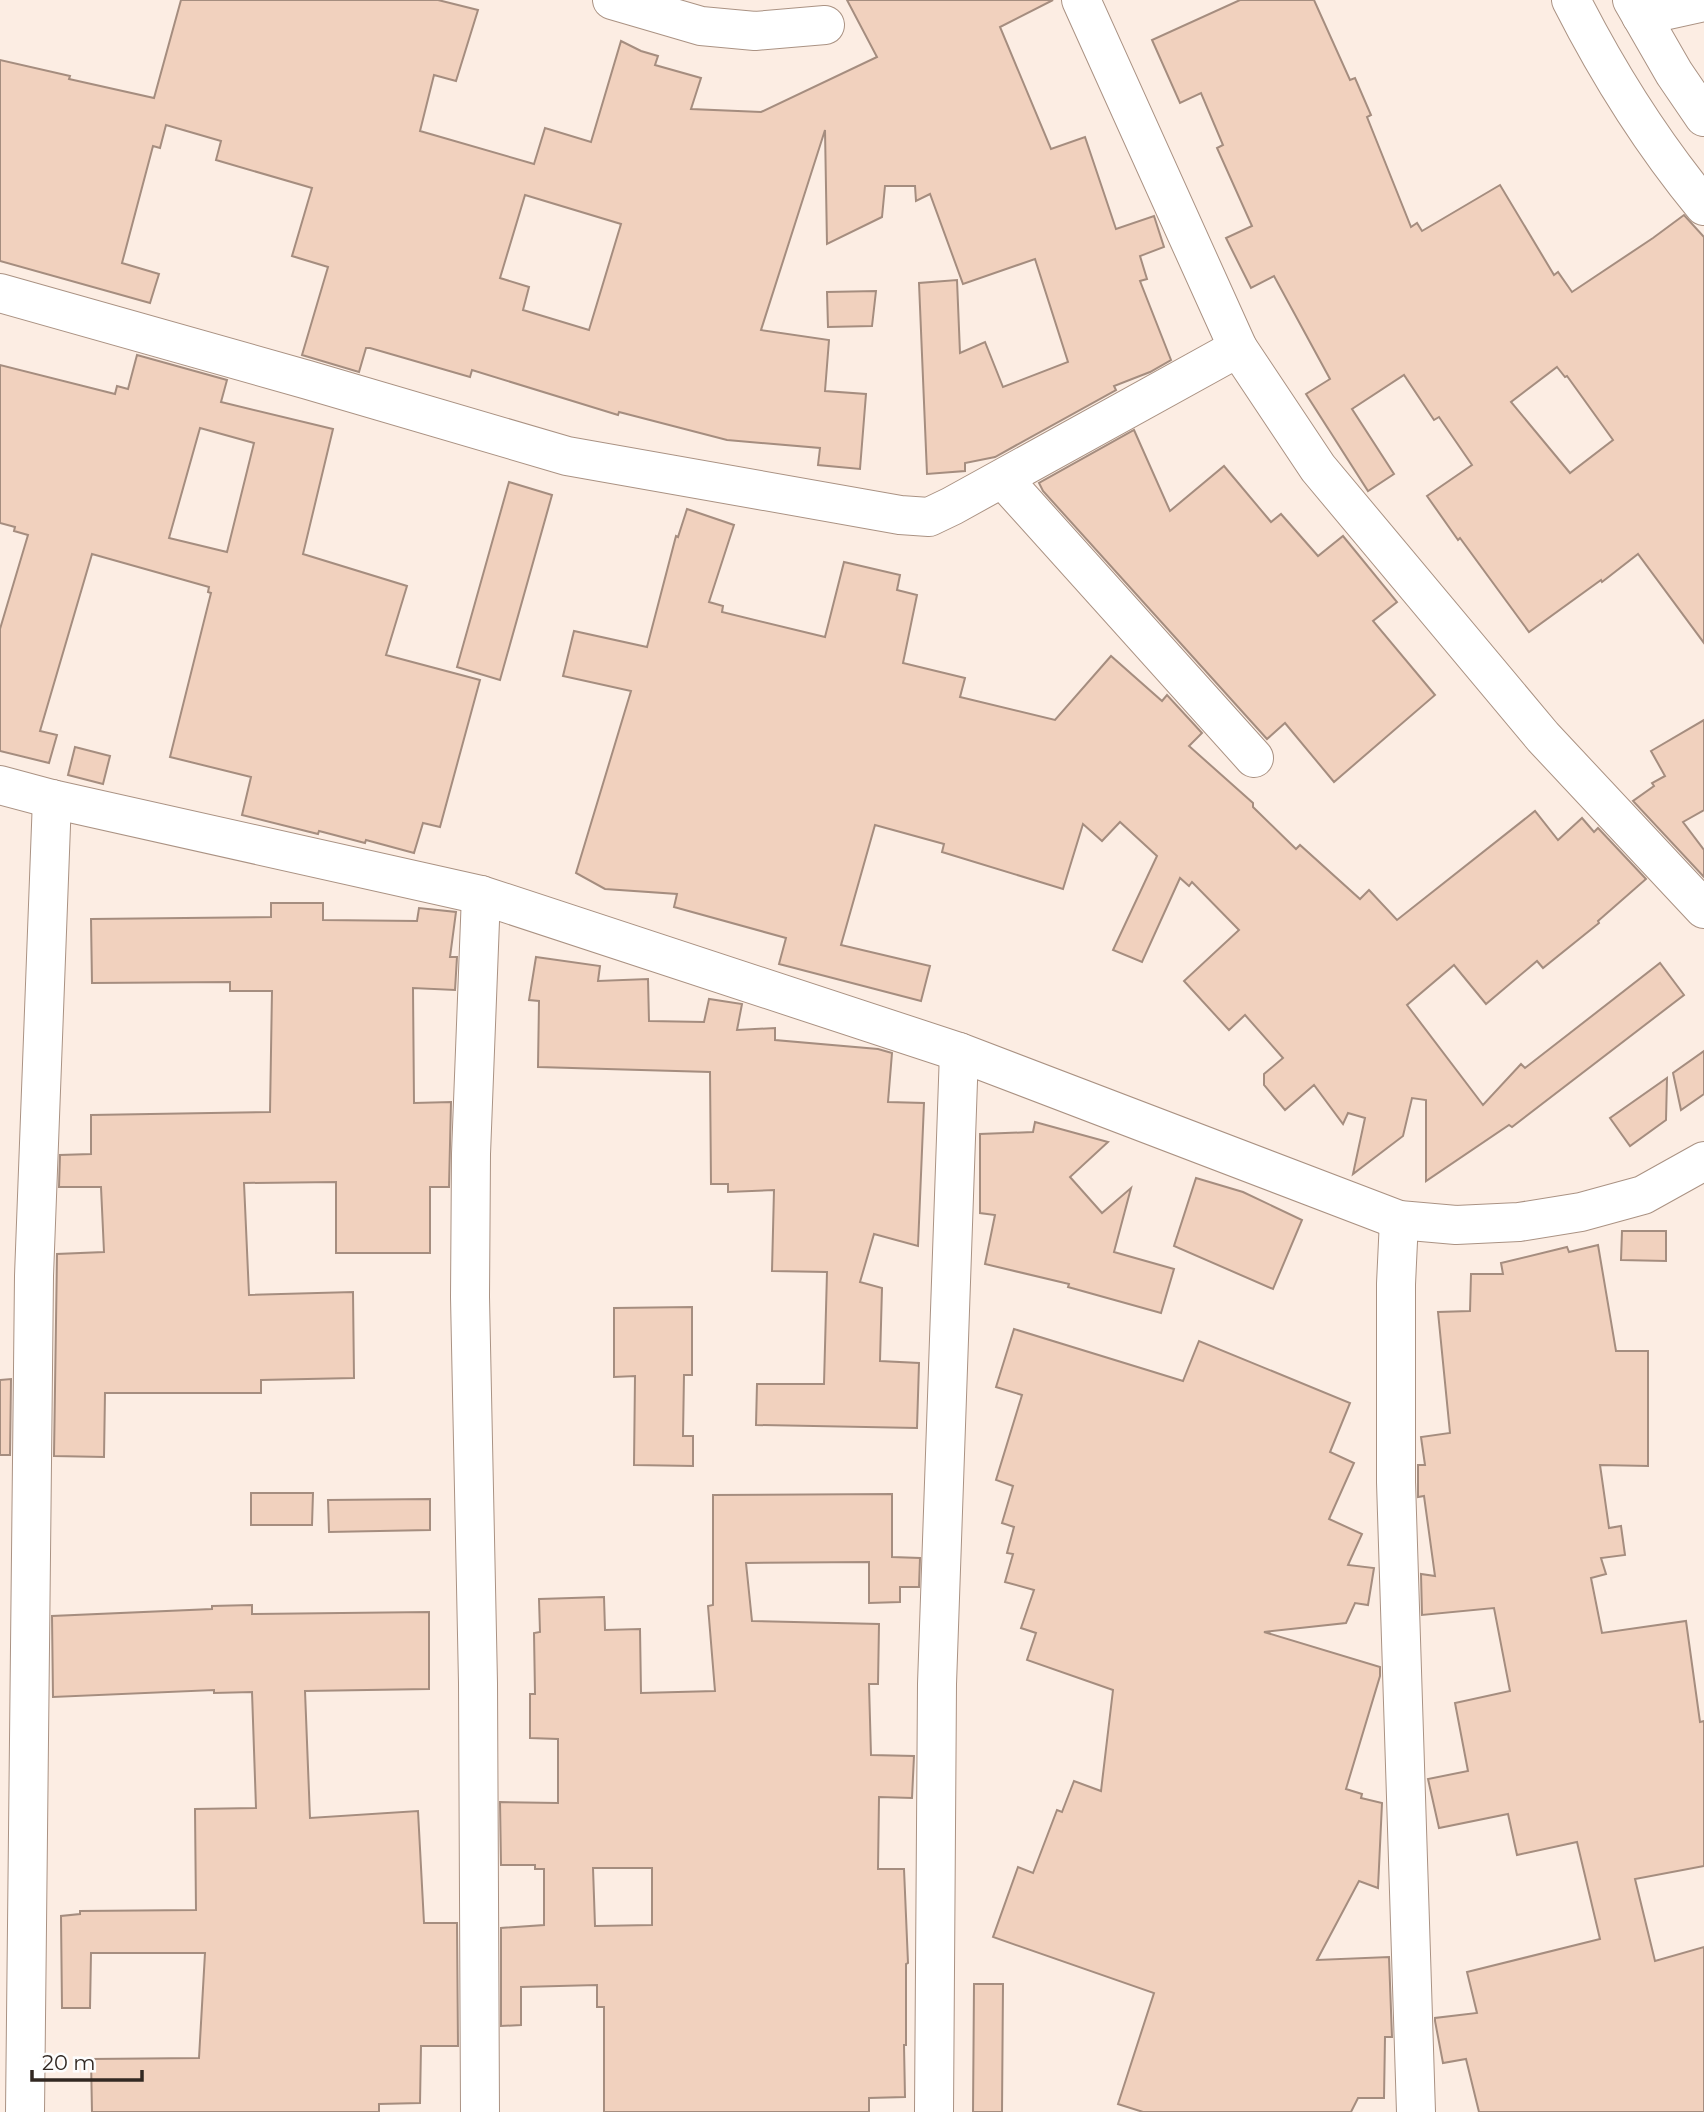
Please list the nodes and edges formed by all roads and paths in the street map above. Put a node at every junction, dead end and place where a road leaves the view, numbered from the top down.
1 (612, 0) edge
2 (1081, 0) edge
3 (1571, 0) edge
4 (1704, 2) edge
5 (1636, 8) edge
6 (825, 25) dead end
7 (1704, 117) edge
8 (1704, 206) edge
9 (0, 293) edge
10 (1238, 348) junction
11 (1003, 479) junction
12 (1254, 758) dead end
13 (0, 785) edge
14 (52, 799) junction
15 (481, 895) junction
16 (1704, 909) edge
17 (959, 1052) junction
18 (1704, 1161) edge
19 (1399, 1220) junction
20 (24, 2112) edge
21 (480, 2112) edge
22 (934, 2112) edge
23 (1416, 2112) edge

1 - 6 street
2 - 10 street
3 - 8 street
4 - 5 street
5 - 7 street
9 - 11 street
10 - 11 street
10 - 16 street
11 - 12 street
13 - 14 street
14 - 15 street
14 - 20 street
15 - 17 street
15 - 21 street
17 - 19 street
17 - 22 street
18 - 19 street
19 - 23 street

